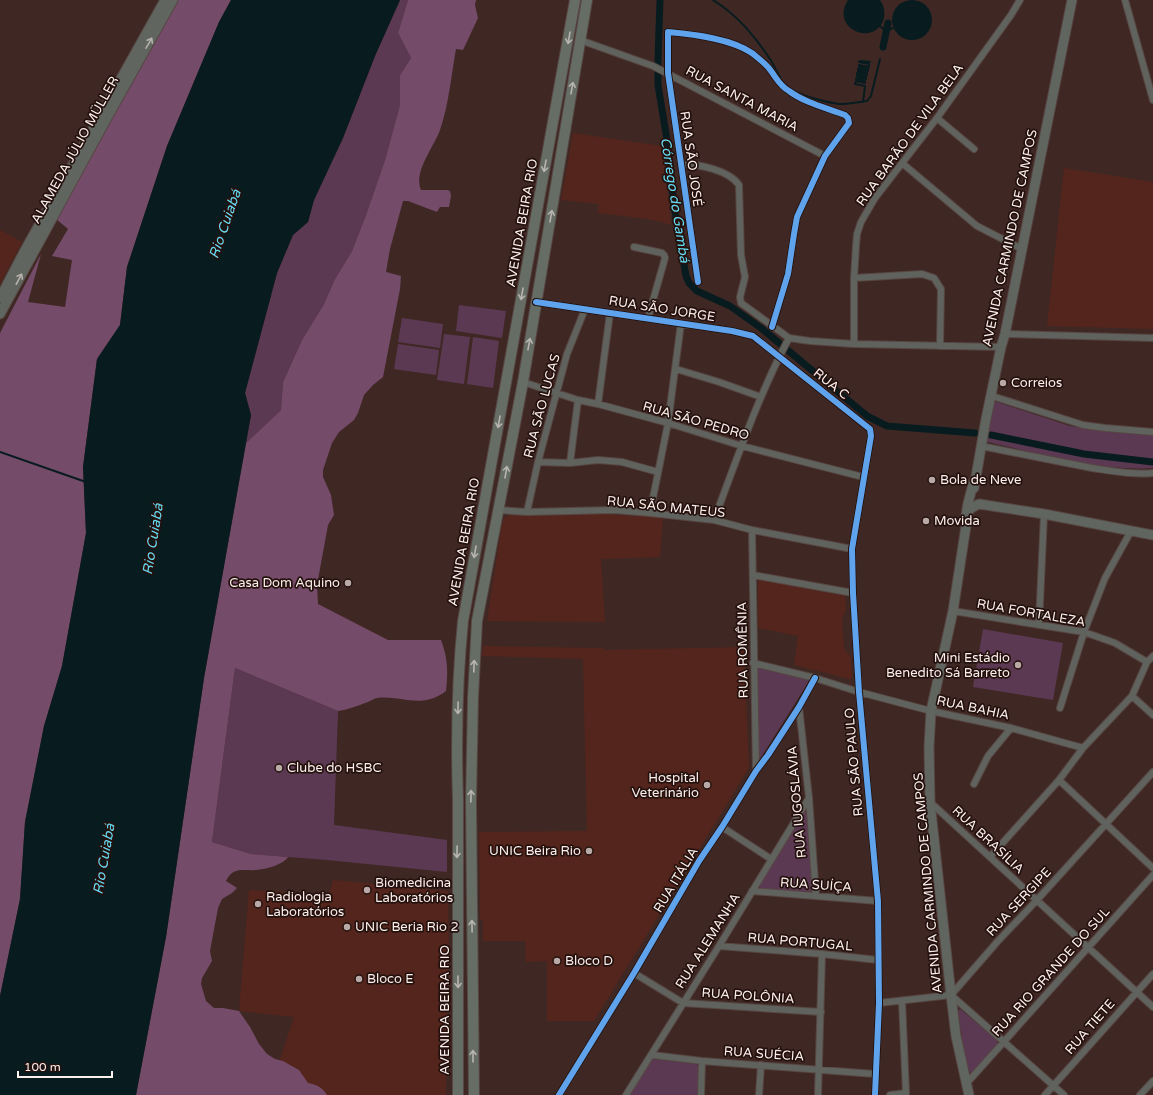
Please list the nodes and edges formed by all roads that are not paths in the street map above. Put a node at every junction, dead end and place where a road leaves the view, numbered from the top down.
1 (164, 0) edge
2 (173, 0) edge
3 (575, 0) edge
4 (588, 0) edge
5 (1020, 0) edge
6 (1072, 0) edge
7 (1125, 0) edge
8 (580, 40) junction
9 (668, 73) junction
10 (1153, 100) edge
11 (938, 118) junction
12 (974, 149) dead end
13 (825, 156) junction
14 (902, 163) junction
15 (681, 164) junction
16 (634, 247) dead end
17 (1022, 249) junction
18 (854, 278) junction
19 (698, 282) dead end
20 (0, 298) edge
21 (536, 302) junction
22 (585, 309) junction
23 (610, 313) junction
24 (0, 314) edge
25 (648, 318) junction
26 (681, 324) junction
27 (772, 327) junction
28 (1005, 334) junction
29 (1153, 338) edge
30 (788, 339) junction
31 (854, 344) junction
32 (940, 346) junction
33 (1001, 347) junction
34 (780, 354) junction
35 (508, 368) junction
36 (676, 369) junction
37 (523, 380) junction
38 (557, 394) junction
39 (992, 396) junction
40 (761, 397) junction
41 (578, 400) junction
42 (598, 404) junction
43 (668, 423) junction
44 (870, 429) joint
45 (1153, 432) edge
46 (742, 446) junction
47 (981, 446) junction
48 (538, 462) junction
49 (570, 463) junction
50 (492, 467) junction
51 (658, 472) junction
52 (1153, 473) edge
53 (863, 477) junction
54 (973, 489) junction
55 (975, 506) junction
56 (499, 510) junction
57 (527, 512) junction
58 (650, 513) junction
59 (1044, 514) junction
60 (966, 516) junction
61 (714, 520) junction
62 (966, 526) junction
63 (752, 530) junction
64 (1131, 531) junction
65 (1153, 535) edge
66 (852, 549) junction
67 (753, 575) junction
68 (853, 593) junction
69 (953, 611) junction
70 (1039, 624) junction
71 (1084, 632) junction
72 (1153, 656) edge
73 (1147, 662) junction
74 (754, 663) junction
75 (815, 678) junction
76 (859, 692) junction
77 (1132, 696) junction
78 (799, 706) junction
79 (1060, 708) dead end
80 (931, 711) junction
81 (1153, 716) edge
82 (1012, 728) junction
83 (458, 735) junction
84 (473, 740) junction
85 (1083, 748) junction
86 (456, 753) junction
87 (472, 758) junction
88 (756, 771) junction
89 (1153, 772) edge
90 (1059, 780) junction
91 (974, 784) dead end
92 (809, 798) junction
93 (930, 802) junction
94 (1106, 824) junction
95 (722, 827) junction
96 (990, 857) junction
97 (771, 859) junction
98 (1153, 868) edge
99 (1153, 875) edge
100 (752, 891) junction
101 (816, 896) junction
102 (878, 900) junction
103 (1037, 900) junction
104 (719, 946) junction
105 (1088, 947) junction
106 (822, 954) junction
107 (878, 960) junction
108 (634, 973) junction
109 (1153, 974) edge
110 (1136, 992) junction
111 (951, 995) junction
112 (902, 1001) junction
113 (683, 1003) junction
114 (879, 1003) junction
115 (1153, 1007) edge
116 (821, 1012) junction
117 (473, 1014) junction
118 (458, 1015) junction
119 (1004, 1042) junction
120 (652, 1055) junction
121 (702, 1061) junction
122 (761, 1065) junction
123 (819, 1070) junction
124 (875, 1074) junction
125 (1153, 1082) edge
126 (966, 1084) junction
127 (1053, 1085) junction
128 (458, 1095) edge
129 (474, 1095) edge
130 (560, 1095) edge
131 (626, 1095) edge
132 (701, 1095) edge
133 (759, 1095) edge
134 (818, 1095) edge
135 (875, 1095) edge
136 (890, 1095) edge
137 (969, 1095) edge
138 (1045, 1095) edge
139 (1064, 1095) edge
140 (1140, 1095) edge

1 - 20 main road, ALAMEDA JÚLIO MÜLLER
24 -> 2 main road, ALAMEDA JÚLIO MÜLLER
3 -> 35 main road, AVENIDA BEIRA RIO
4 - 8 main road, AVENIDA BEIRA RIO
5 - 11 street, RUA BARÃO DE VILA BELA
6 - 17 main road, AVENIDA CARMINDO DE CAMPOS
7 - 10 street
8 - 9 street, RUA SANTA MARIA
21 -> 8 main road, AVENIDA BEIRA RIO
9 - 13 street, RUA SANTA MARIA
9 - 13 street, RUA SÃO JOSÉ
9 - 15 street, RUA SÃO JOSÉ
11 - 12 street
11 - 14 street, RUA BARÃO DE VILA BELA
13 - 27 street
14 - 17 street
14 - 18 street, RUA BARÃO DE VILA BELA
15 - 19 street, RUA SÃO JOSÉ
15 - 27 street
16 - 25 street
17 - 28 main road, AVENIDA CARMINDO DE CAMPOS
18 - 31 street, RUA BARÃO DE VILA BELA
18 - 32 street
21 - 22 street, RUA SÃO JORGE
37 -> 21 main road, AVENIDA BEIRA RIO
22 - 23 street, RUA SÃO JORGE
22 - 38 street, RUA SÃO LUCAS
23 - 25 street, RUA SÃO JORGE
23 - 42 street
25 - 26 street, RUA SÃO JORGE
26 - 34 street, RUA SÃO JORGE
26 - 36 street
27 - 30 street
28 - 29 street
28 - 33 main road, AVENIDA CARMINDO DE CAMPOS
30 - 31 street
30 - 34 street
31 - 32 street
32 - 33 street
33 - 39 main road, AVENIDA CARMINDO DE CAMPOS
34 - 40 street
34 - 44 street, RUA C
35 - 37 main road
35 -> 50 main road, AVENIDA BEIRA RIO
36 - 40 street
36 - 43 street
37 - 38 street, RUA SÃO PEDRO
56 -> 37 main road, AVENIDA BEIRA RIO
38 - 41 street, RUA SÃO PEDRO
38 - 48 street, RUA SÃO LUCAS
39 - 45 street
39 - 47 main road, AVENIDA CARMINDO DE CAMPOS
40 - 46 street
41 - 42 street, RUA SÃO PEDRO
41 - 49 street
42 - 43 street, RUA SÃO PEDRO
43 - 46 street, RUA SÃO PEDRO
43 - 51 street
44 - 53 street, RUA SÃO PAULO
46 - 53 street, RUA SÃO PEDRO
46 - 61 street
47 - 52 street
47 - 54 main road, AVENIDA CARMINDO DE CAMPOS
48 - 49 street
48 - 57 street, RUA SÃO LUCAS
49 - 51 street
50 - 56 main road
50 -> 83 main road, AVENIDA BEIRA RIO
51 - 58 street
53 - 66 street, RUA SÃO PAULO
54 - 55 main road
54 - 60 main road, AVENIDA CARMINDO DE CAMPOS
55 - 59 main road
55 - 60 main road
55 - 62 main road, AVENIDA CARMINDO DE CAMPOS
56 - 57 street, RUA SÃO MATEUS
84 -> 56 main road, AVENIDA BEIRA RIO
57 - 58 street, RUA SÃO MATEUS
58 - 61 street, RUA SÃO MATEUS
59 - 64 main road
59 - 70 street
60 - 62 main road, AVENIDA CARMINDO DE CAMPOS
61 - 63 street, RUA SÃO MATEUS
62 - 69 main road, AVENIDA CARMINDO DE CAMPOS
63 - 66 street, RUA SÃO MATEUS
63 - 67 street, RUA ROMÊNIA
64 - 65 main road
64 - 71 street
66 - 68 street, RUA SÃO PAULO
67 - 68 street
67 - 74 street, RUA ROMÊNIA
68 - 76 street, RUA SÃO PAULO
69 - 70 street, RUA FORTALEZA
69 - 80 main road, AVENIDA CARMINDO DE CAMPOS
70 - 71 street, RUA FORTALEZA
71 - 73 street, RUA FORTALEZA
71 - 79 street
72 - 73 street
73 - 77 street
74 - 75 street
74 - 88 street, RUA ROMÊNIA
75 - 76 street
75 - 78 street, RUA ITÁLIA
76 - 80 street, RUA BAHIA
76 - 102 street, RUA SÃO PAULO
77 - 81 street
77 - 85 street
78 - 88 street, RUA ITÁLIA
78 - 92 street, RUA IUGOSLÁVIA
80 - 82 street, RUA BAHIA
80 - 93 main road, AVENIDA CARMINDO DE CAMPOS
82 - 85 street, RUA BAHIA
82 - 91 street
83 - 84 main road
83 - 86 main road, AVENIDA BEIRA RIO
84 - 87 main road, AVENIDA BEIRA RIO
85 - 90 street
86 - 87 main road
86 -> 118 main road, AVENIDA BEIRA RIO
117 -> 87 main road, AVENIDA BEIRA RIO
88 - 95 street, RUA ITÁLIA
89 - 94 street, RUA SERGIPE
90 - 94 street
90 - 96 street
92 - 97 street, RUA ALEMANHA
92 - 101 street, RUA IUGOSLÁVIA
93 - 96 street, RUA BRASÍLIA
93 - 111 main road, AVENIDA CARMINDO DE CAMPOS
94 - 98 street
94 - 103 street, RUA SERGIPE
95 - 97 street
95 - 108 street, RUA ITÁLIA
96 - 103 street, RUA BRASÍLIA
97 - 100 street, RUA ALEMANHA
99 - 105 street, RUA RIO GRANDE DO SUL
100 - 101 street, RUA SUÍÇA
100 - 104 street, RUA ALEMANHA
101 - 102 street, RUA SUÍÇA
102 - 107 street, RUA SÃO PAULO
103 - 105 street, RUA BRASÍLIA
103 - 111 street, RUA SERGIPE
104 - 106 street, RUA PORTUGAL
104 - 113 street, RUA ALEMANHA
105 - 110 street, RUA BRASÍLIA
105 - 119 street, RUA RIO GRANDE DO SUL
106 - 107 street, RUA PORTUGAL
106 - 116 street
107 - 114 street, RUA SÃO PAULO
108 - 113 street, RUA POLÔNIA
108 - 130 street, RUA ITÁLIA
109 - 110 street, RUA TIETE
110 - 115 street, RUA BRASÍLIA
110 - 127 street, RUA TIETE
111 - 112 street
111 - 119 street
111 - 126 main road, AVENIDA CARMINDO DE CAMPOS
112 - 114 street
112 - 136 street
113 - 116 street, RUA POLÔNIA
113 - 120 street, RUA ALEMANHA
114 - 124 street, RUA SÃO PAULO
116 - 123 street
117 - 118 main road
129 -> 117 main road, AVENIDA BEIRA RIO
118 - 128 main road, AVENIDA BEIRA RIO
119 - 126 street, RUA RIO GRANDE DO SUL
119 - 127 street
120 - 121 street, RUA SUÉCIA
120 - 131 street, RUA ALEMANHA
121 - 122 street, RUA SUÉCIA
121 - 132 street
122 - 123 street, RUA SUÉCIA
122 - 133 street
123 - 124 street, RUA SUÉCIA
123 - 134 street
124 - 135 street, RUA SÃO PAULO
125 - 140 street
126 - 137 main road, AVENIDA CARMINDO DE CAMPOS
127 - 138 street, RUA TIETE
127 - 139 street

